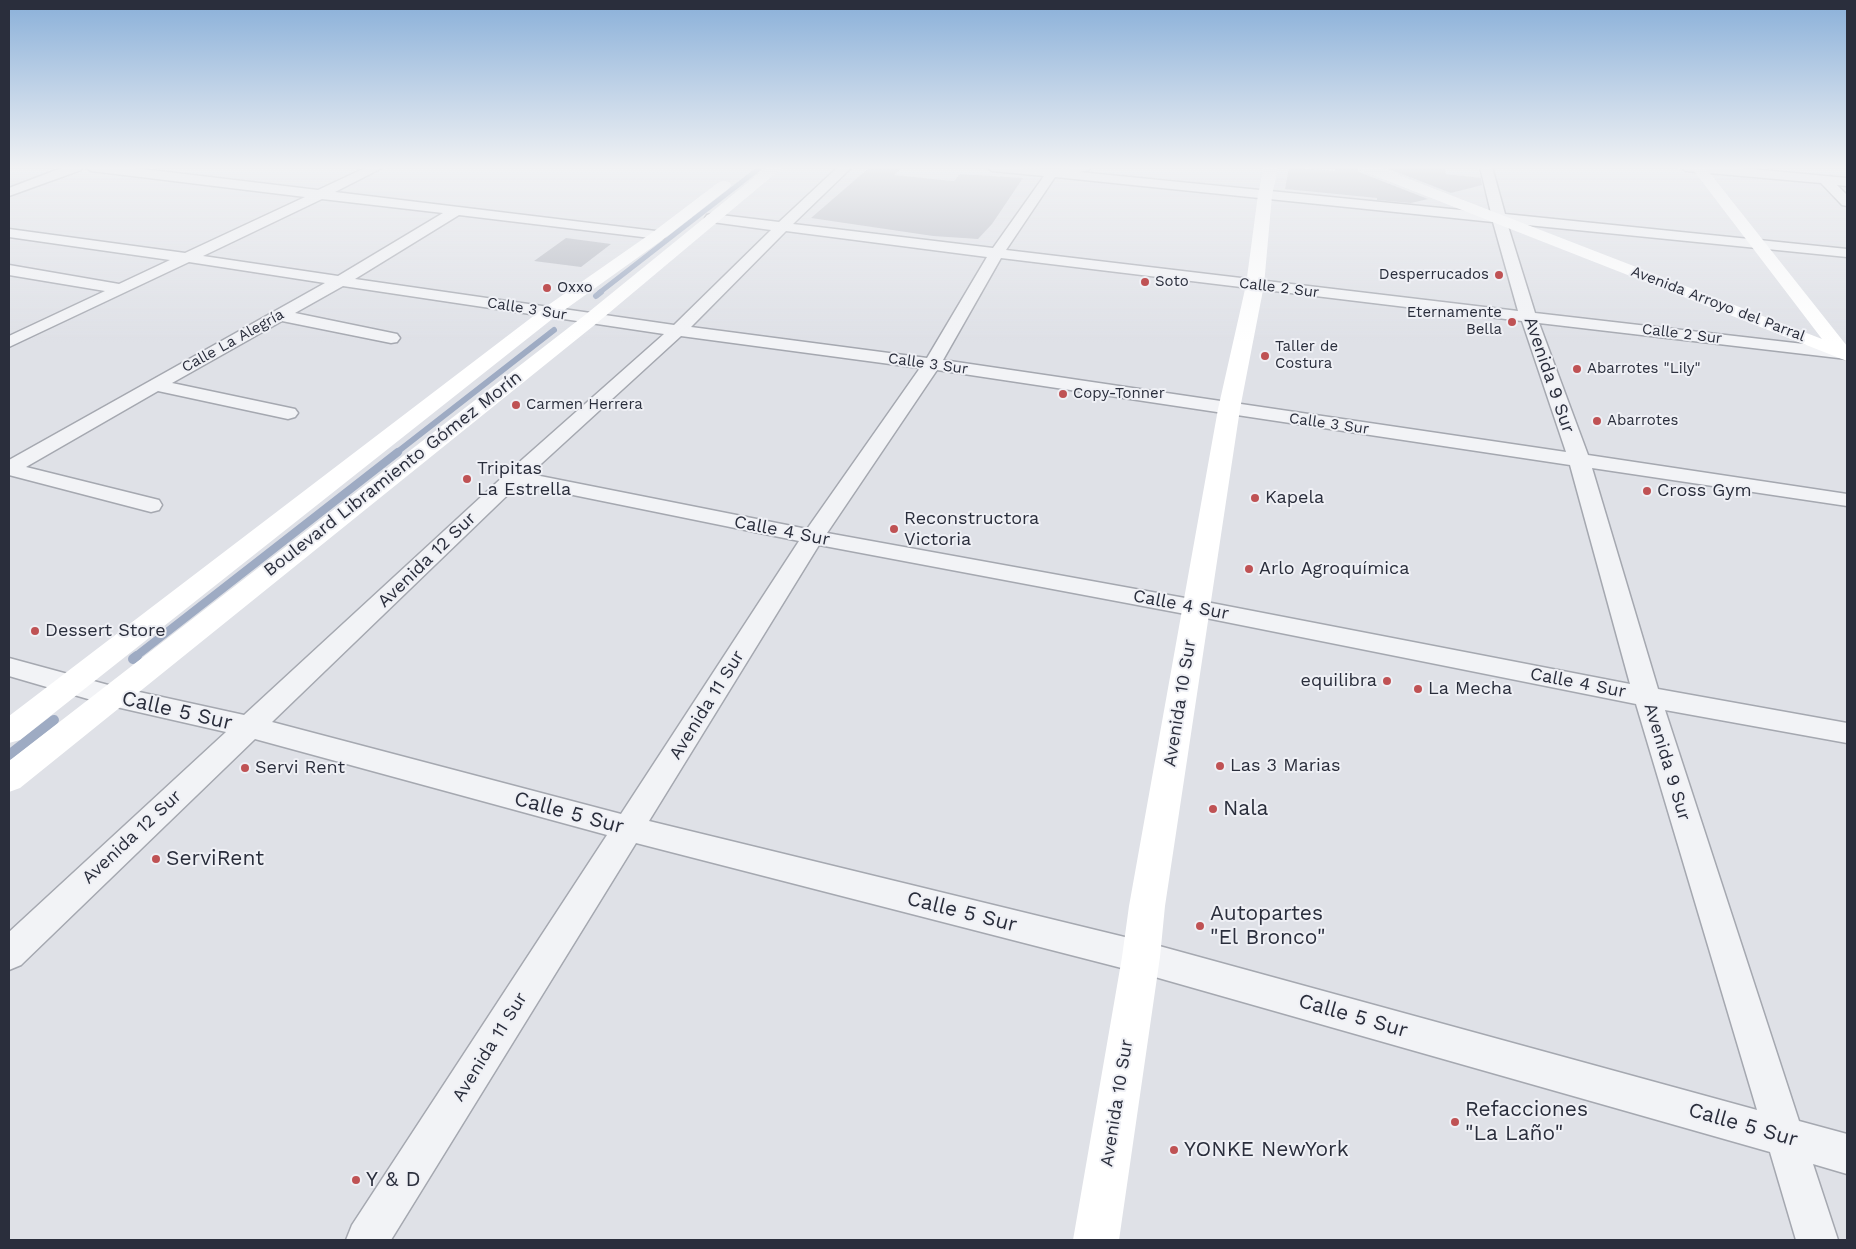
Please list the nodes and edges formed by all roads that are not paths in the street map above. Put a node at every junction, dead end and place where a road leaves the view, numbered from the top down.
1 (257, 225) edge
2 (433, 225) edge
3 (573, 225) edge
4 (672, 225) edge
5 (703, 225) edge
6 (769, 225) edge
7 (1016, 225) edge
8 (1262, 225) edge
9 (1501, 225) edge
10 (1513, 225) edge
11 (1556, 225) edge
12 (1741, 225) edge
13 (782, 227) junction
14 (9, 232) edge
15 (659, 235) junction
16 (1757, 244) junction
17 (997, 253) junction
18 (1847, 253) edge
19 (189, 258) junction
20 (9, 270) edge
21 (340, 281) junction
22 (1255, 285) junction
23 (123, 288) junction
24 (550, 312) junction
25 (279, 315) junction
26 (1528, 316) junction
27 (591, 319) junction
28 (9, 329) edge
29 (678, 330) junction
30 (30, 333) junction
31 (391, 338) dead end
32 (9, 342) edge
33 (1846, 355) edge
34 (932, 364) junction
35 (154, 385) junction
36 (1229, 409) junction
37 (288, 413) dead end
38 (1579, 460) junction
39 (9, 468) edge
40 (514, 477) junction
41 (1847, 500) edge
42 (150, 505) dead end
43 (813, 537) junction
44 (1196, 608) junction
45 (9, 667) edge
46 (73, 684) junction
47 (112, 696) junction
48 (1647, 697) junction
49 (250, 727) junction
50 (9, 732) edge
51 (1847, 733) edge
52 (9, 779) edge
53 (628, 828) junction
54 (9, 954) edge
55 (1141, 957) junction
56 (1784, 1136) junction
57 (1847, 1154) edge
58 (367, 1240) edge
59 (1096, 1240) edge
60 (1817, 1240) edge

1 - 19 street
2 - 21 street, Calle La Alegría
3 - 15 street
4 - 15 main road, Boulevard Libramiento Gómez Morín
5 - 27 main road, Boulevard Libramiento Gómez Morín
6 - 13 street, Calle 2 Sur
7 - 17 street, Avenida 11 Sur
8 - 22 main road, Avenida 10 Sur
9 - 26 street, Avenida 9 Sur
10 - 33 main road, Avenida Arroyo del Parral
11 - 16 street
12 - 16 main road
13 - 17 street, Calle 2 Sur
13 - 29 street, Avenida 12 Sur
14 - 19 street, Calle 3 Sur
15 - 24 main road, Boulevard Libramiento Gómez Morín
16 - 18 street
16 - 33 main road
17 - 22 street, Calle 2 Sur
17 - 34 street, Avenida 11 Sur
19 - 21 street, Calle 3 Sur
19 - 23 street
20 - 23 street
21 - 24 street, Calle 3 Sur
21 - 25 street, Calle La Alegría
22 - 26 street, Calle 2 Sur
22 - 36 main road, Avenida 10 Sur
23 - 30 street
24 - 27 street, Calle 3 Sur
24 - 46 main road, Boulevard Libramiento Gómez Morín
25 - 31 street
25 - 35 street, Calle La Alegría
26 - 33 street, Calle 2 Sur
26 - 38 street, Avenida 9 Sur
27 - 29 street, Calle 3 Sur
27 - 47 main road, Boulevard Libramiento Gómez Morín
28 - 30 street
29 - 34 street, Calle 3 Sur
29 - 40 street, Avenida 12 Sur
30 - 32 street
34 - 36 street, Calle 3 Sur
34 - 43 street, Avenida 11 Sur
35 - 37 street
35 - 39 street, Calle La Alegría
36 - 38 street, Calle 3 Sur
36 - 44 main road, Avenida 10 Sur
38 - 41 street, Calle 3 Sur
38 - 48 street, Avenida 9 Sur
39 - 42 street
40 - 43 street, Calle 4 Sur
40 - 49 street, Avenida 12 Sur
43 - 44 street, Calle 4 Sur
43 - 53 street, Avenida 11 Sur
44 - 48 street, Calle 4 Sur
44 - 55 main road, Avenida 10 Sur
45 - 46 street, Calle 5 Sur
46 - 47 street, Calle 5 Sur
46 - 50 main road, Boulevard Libramiento Gómez Morín
47 - 49 street, Calle 5 Sur
47 - 52 main road, Boulevard Libramiento Gómez Morín
48 - 51 street, Calle 4 Sur
48 - 56 street, Avenida 9 Sur
49 - 53 street, Calle 5 Sur
49 - 54 street, Avenida 12 Sur
53 - 55 street, Calle 5 Sur
53 - 58 street, Avenida 11 Sur
55 - 56 street, Calle 5 Sur
55 - 59 main road, Avenida 10 Sur
56 - 57 street, Calle 5 Sur
56 - 60 street, Avenida 9 Sur

